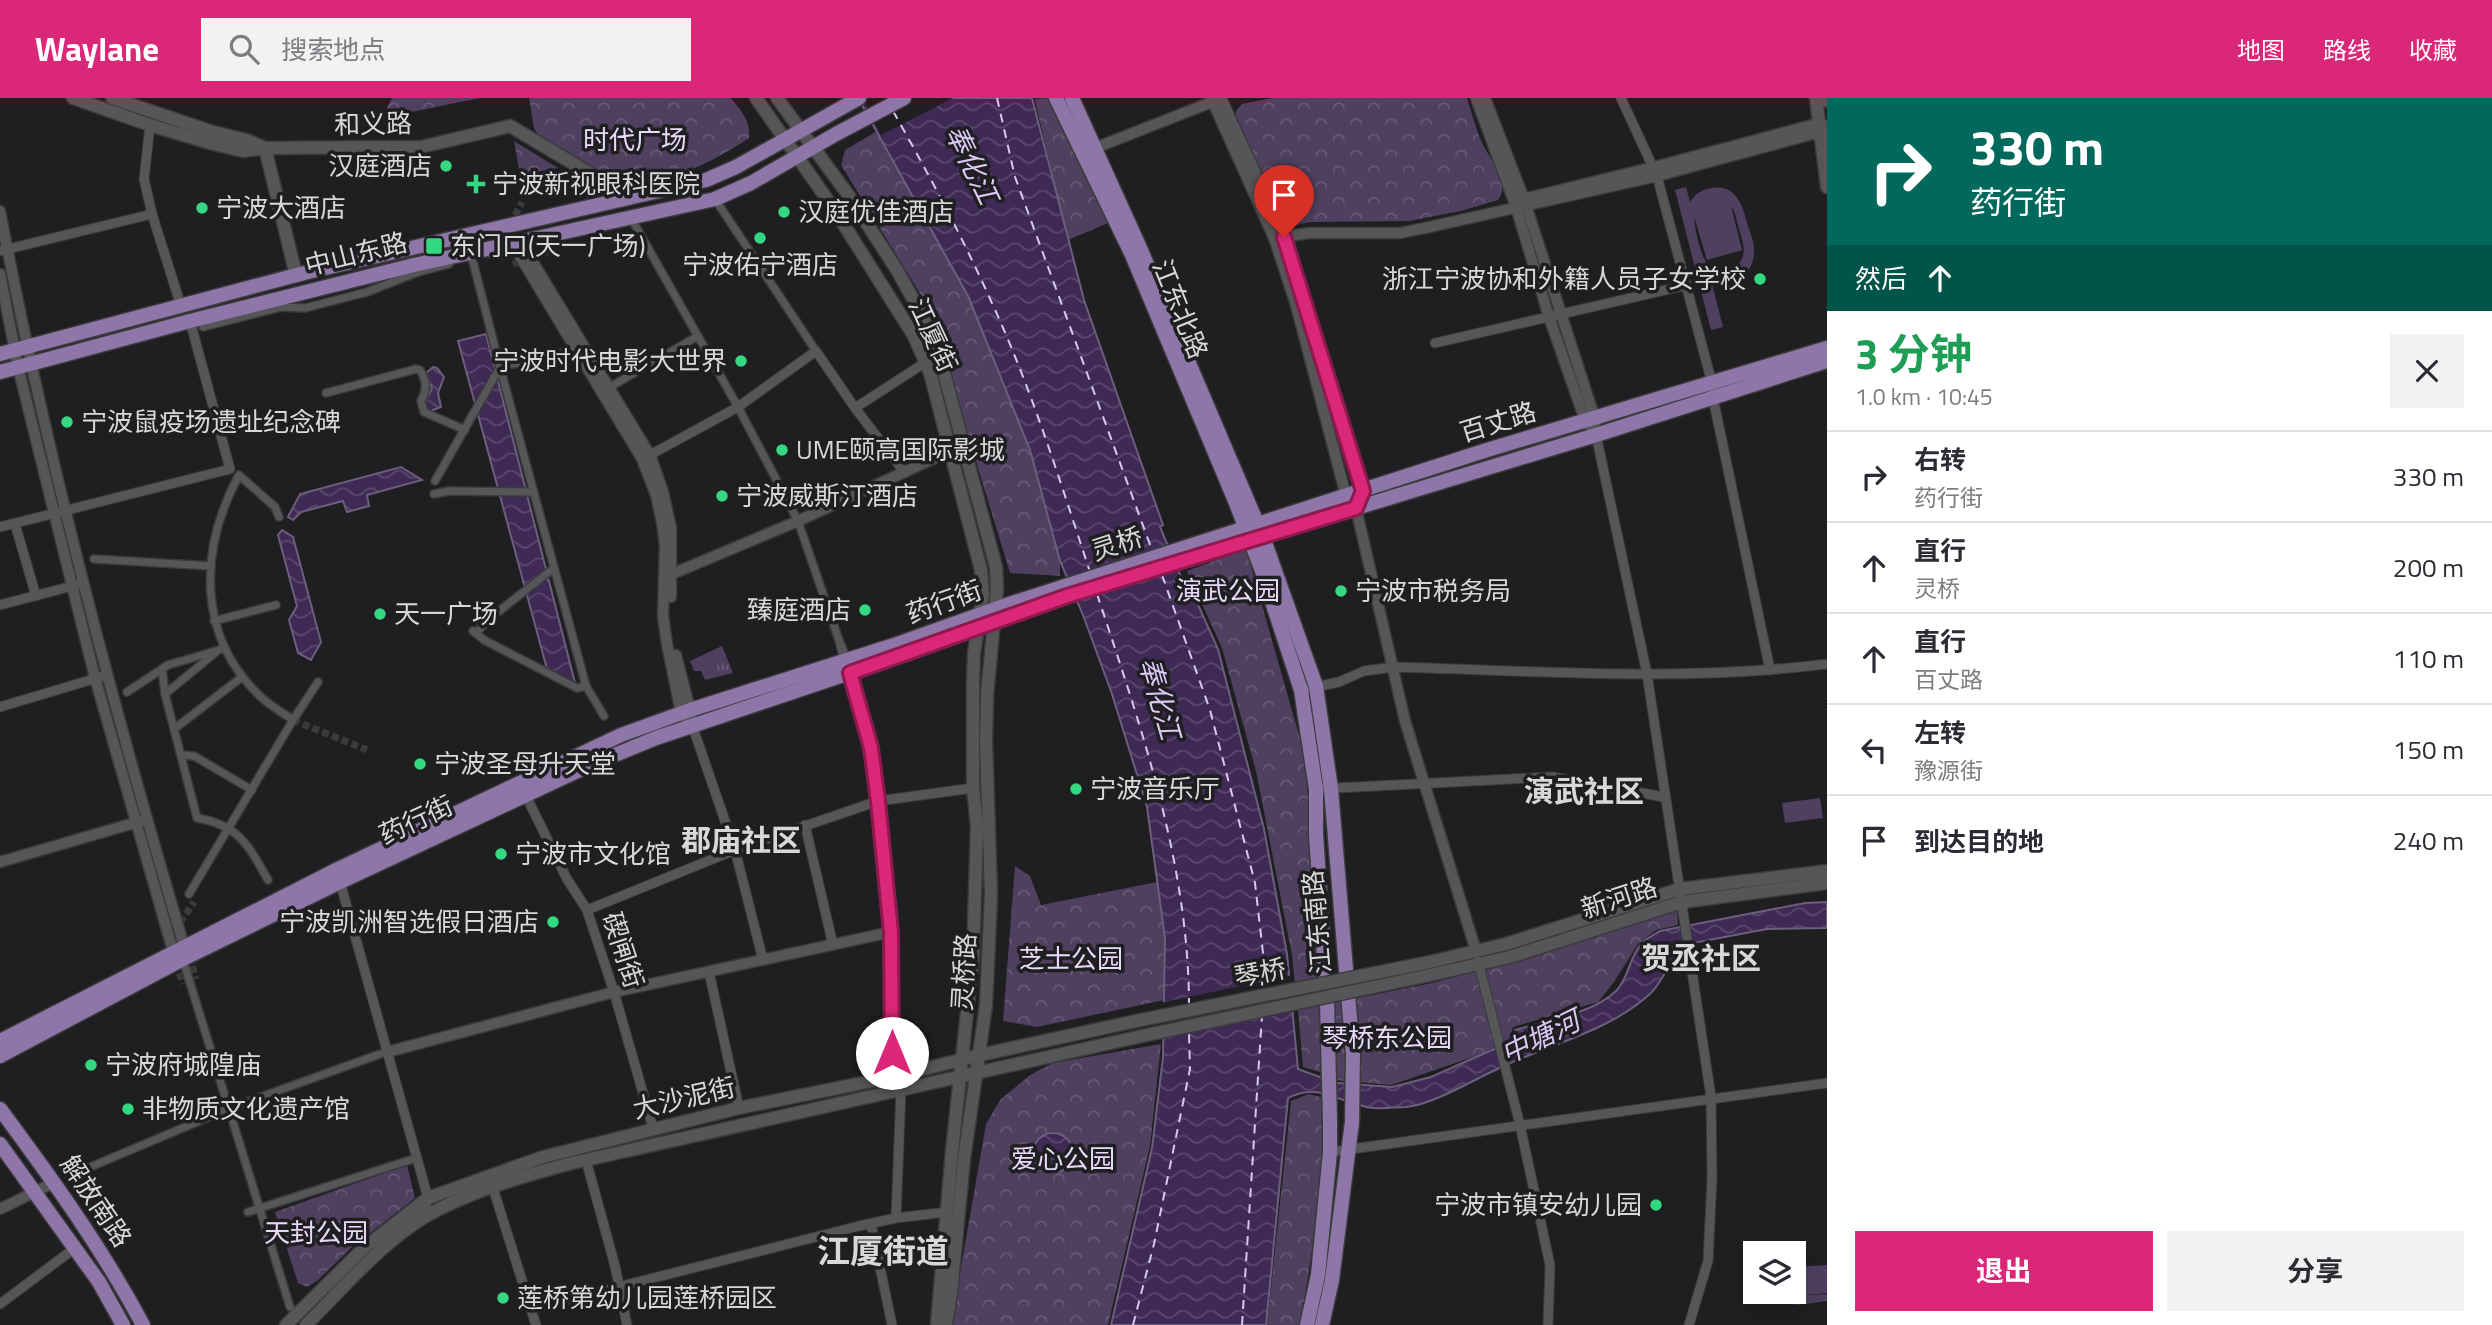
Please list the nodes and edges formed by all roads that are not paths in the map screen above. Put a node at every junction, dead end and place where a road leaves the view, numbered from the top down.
1 (73, 98) edge
2 (112, 98) edge
3 (755, 98) edge
4 (859, 98) edge
5 (904, 98) edge
6 (1056, 98) edge
7 (1072, 98) edge
8 (1476, 98) edge
9 (1485, 98) edge
10 (1621, 98) edge
11 (1816, 98) edge
12 (1218, 99) edge
13 (780, 102) edge
14 (150, 125) junction
15 (1824, 128) edge
16 (801, 130) junction
17 (785, 139) junction
18 (813, 147) junction
19 (265, 148) junction
20 (1095, 148) junction
21 (797, 157) junction
22 (1655, 171) junction
23 (1827, 187) edge
24 (628, 196) junction
25 (715, 199) junction
26 (1522, 204) junction
27 (0, 211) edge
28 (152, 215) junction
29 (631, 218) junction
30 (1279, 237) junction
31 (513, 246) junction
32 (4, 250) edge
33 (472, 258) junction
34 (0, 274) edge
35 (296, 275) junction
36 (1687, 285) junction
37 (181, 306) junction
38 (1554, 315) junction
39 (197, 324) junction
40 (698, 337) junction
41 (1434, 343) dead end
42 (21, 347) junction
43 (1827, 348) edge
44 (816, 351) junction
45 (566, 352) dead end
46 (0, 354) edge
47 (1827, 361) edge
48 (926, 362) junction
49 (24, 365) junction
50 (500, 367) junction
51 (0, 372) edge
52 (1712, 383) junction
53 (610, 387) junction
54 (326, 393) dead end
55 (1713, 398) junction
56 (738, 407) junction
57 (855, 408) junction
58 (1591, 419) junction
59 (465, 430) junction
60 (1595, 435) junction
61 (950, 451) junction
62 (650, 455) junction
63 (905, 473) junction
64 (435, 481) dead end
65 (1363, 491) junction
66 (530, 492) junction
67 (434, 494) dead end
68 (1346, 496) junction
69 (1356, 508) junction
70 (61, 513) junction
71 (279, 517) dead end
72 (798, 521) junction
73 (15, 524) junction
74 (0, 527) edge
75 (1254, 533) junction
76 (1186, 553) junction
77 (94, 559) dead end
78 (211, 566) junction
79 (551, 571) junction
80 (672, 574) junction
81 (79, 585) junction
82 (1065, 591) joint
83 (36, 596) junction
84 (0, 605) edge
85 (276, 605) dead end
86 (987, 618) junction
87 (214, 621) junction
88 (841, 646) joint
89 (221, 648) junction
90 (1827, 664) edge
91 (848, 667) junction
92 (1394, 667) junction
93 (162, 669) junction
94 (1770, 670) junction
95 (1647, 674) junction
96 (107, 675) junction
97 (242, 677) junction
98 (95, 678) junction
99 (318, 682) dead end
100 (586, 686) junction
101 (1316, 687) junction
102 (1301, 690) junction
103 (127, 692) dead end
104 (165, 694) junction
105 (0, 707) edge
106 (686, 711) junction
107 (604, 716) dead end
108 (293, 720) junction
109 (692, 725) junction
110 (174, 729) junction
111 (181, 755) junction
112 (1424, 783) junction
113 (973, 788) junction
114 (1324, 789) junction
115 (251, 790) junction
116 (526, 796) junction
117 (1664, 797) junction
118 (878, 801) junction
119 (141, 821) junction
120 (805, 825) junction
121 (229, 827) junction
122 (734, 850) junction
123 (0, 862) edge
124 (1827, 871) edge
125 (268, 880) dead end
126 (340, 882) junction
127 (1827, 883) edge
128 (189, 894) tunnel mouth
129 (1681, 896) junction
130 (587, 910) junction
131 (891, 932) junction
132 (833, 945) junction
133 (180, 952) junction
134 (1478, 958) junction
135 (763, 960) junction
136 (1430, 969) junction
137 (709, 972) junction
138 (614, 992) junction
139 (1142, 1020) joint
140 (1142, 1036) joint
141 (0, 1041) edge
142 (384, 1053) junction
143 (980, 1055) junction
144 (0, 1056) edge
145 (962, 1059) junction
146 (977, 1072) junction
147 (961, 1076) junction
148 (892, 1077) junction
149 (1827, 1083) edge
150 (901, 1089) junction
151 (1711, 1097) junction
152 (230, 1108) junction
153 (739, 1108) junction
154 (0, 1109) edge
155 (1520, 1125) junction
156 (653, 1128) junction
157 (0, 1144) edge
158 (1349, 1149) junction
159 (1330, 1152) junction
160 (410, 1160) dead end
161 (586, 1160) junction
162 (69, 1176) dead end
163 (55, 1182) junction
164 (492, 1185) junction
165 (36, 1192) junction
166 (428, 1198) junction
167 (261, 1208) junction
168 (0, 1209) edge
169 (248, 1212) dead end
170 (947, 1212) junction
171 (423, 1218) junction
172 (896, 1218) junction
173 (871, 1224) junction
174 (75, 1248) junction
175 (620, 1286) junction
176 (0, 1304) edge
177 (531, 1309) junction
178 (290, 1319) edge
179 (123, 1325) edge
180 (144, 1325) edge
181 (306, 1325) edge
182 (536, 1325) edge
183 (627, 1325) edge
184 (892, 1325) edge
185 (937, 1325) edge
186 (946, 1325) edge
187 (1307, 1325) edge
188 (1322, 1325) edge
189 (1548, 1325) edge
190 (1689, 1325) edge

1 - 14 main road, 和义路
2 - 19 main road, 和义路
3 - 17 main road, 江厦街
4 - 16 main road, 中山东路
5 - 18 main road, 中山东路
6 - 75 main road, 江东北路
7 - 20 main road, 江东北路
8 - 26 street
9 - 26 street
10 - 22 street
11 - 15 main road
12 - 20 street
12 - 30 street
13 - 16 main road, 江厦街
14 - 19 main road, 和义路
14 - 28 street
15 - 22 street
15 - 23 main road
16 - 17 main road, 中山东路
16 - 18 main road, 江厦街
17 - 21 main road, 江厦街
17 - 24 main road, 中山东路
18 - 21 main road, 中山东路
18 - 86 main road, 江厦街
19 - 24 main road, 和义路
19 - 35 main road
20 - 75 main road, 江东北路
21 - 25 main road, 中山东路
21 - 48 main road, 江厦街
22 - 26 street
22 - 36 street
24 - 35 main road, 中山东路
25 - 29 main road, 中山东路
25 - 44 street
26 - 30 street
26 - 38 street
27 - 32 street
28 - 32 street
28 - 37 street
29 - 31 main road, 中山东路
29 - 40 street
30 - 65 street
30 - 68 street
31 - 33 street, 中山东路
31 - 39 main road, 中山东路
31 - 53 street
31 - 106 street
32 - 42 street
33 - 39 street, 中山东路
33 - 50 street
34 - 42 street
35 - 37 main road, 中山东路
36 - 38 street
36 - 52 street
37 - 42 main road, 中山东路
38 - 41 street
38 - 58 street
39 - 49 main road, 中山东路
39 - 70 street
40 - 53 street
40 - 56 street
42 - 46 main road, 中山东路
42 - 49 street
43 - 52 main road, 百丈路
44 - 56 street
44 - 57 street
45 - 50 street
47 - 55 main road, 百丈路
48 - 57 street
48 - 61 main road, 江厦街
49 - 51 main road, 中山东路
49 - 70 street
50 - 59 street
50 - 66 street
52 - 55 street
52 - 58 main road, 百丈路
53 - 62 street
54 - 59 street
55 - 60 main road, 百丈路
55 - 94 street
56 - 62 street
56 - 72 street
57 - 63 street
58 - 60 street
58 - 65 main road, 百丈路
59 - 64 street
60 - 69 main road, 百丈路
60 - 95 street
61 - 63 street
61 - 86 main road, 江厦街
62 - 80 street
63 - 72 street
65 - 68 main road, 百丈路
65 - 69 street
66 - 67 street
66 - 79 street
68 - 69 street
68 - 75 main road, 百丈路
69 - 75 main road, 百丈路
69 - 92 street
70 - 73 street
70 - 81 street
71 - 78 street
72 - 80 street
72 - 88 street
73 - 74 street
73 - 83 street
75 - 76 main road, 百丈路
75 - 76 main road, 百丈路
75 - 101 main road, 江东南路
75 - 102 main road, 江东南路
76 - 82 main road, 灵桥
77 - 78 street
78 - 87 street
79 - 100 street
79 - 100 street
80 - 106 street
81 - 83 street
81 - 96 street
81 - 98 street
82 - 86 main road, 药行街
83 - 84 street
85 - 87 street
86 - 91 main road, 药行街
86 - 113 main road, 灵桥路
86 - 143 main road, 灵桥路
87 - 89 street
88 - 91 street
89 - 93 street
89 - 97 street
89 - 104 street
90 - 94 street
91 - 106 main road, 药行街
91 - 109 main road, 药行街
91 - 118 street
92 - 95 street
92 - 101 street
92 - 112 street
93 - 103 street
93 - 104 street
94 - 95 street
95 - 117 street
96 - 98 street
96 - 119 street
97 - 108 street
97 - 110 street
98 - 105 street
98 - 119 street
99 - 108 street
100 - 107 street
101 - 102 street
101 - 114 main road, 江东南路
102 - 114 main road, 江东南路
104 - 110 street
106 - 109 street
106 - 133 main road, 药行街
108 - 115 street
109 - 116 main road, 药行街
109 - 122 street
110 - 111 street
111 - 115 street
111 - 121 street
112 - 114 street
112 - 117 street
112 - 134 street
113 - 118 street
113 - 145 main road, 灵桥路
114 - 158 main road, 江东南路
114 - 159 main road, 江东南路
115 - 121 street
116 - 126 main road, 药行街
116 - 130 street, 碶闸街
117 - 129 street
118 - 120 street
118 - 131 street
119 - 123 street
119 - 133 street
120 - 122 street
120 - 132 street
121 - 125 street
121 - 128 street
122 - 130 street
122 - 135 street
124 - 129 main road, 新河路
126 - 133 main road, 药行街
126 - 142 street
127 - 129 main road, 新河路
129 - 134 main road, 新河路
129 - 151 street
130 - 138 street, 碶闸街
131 - 132 street
131 - 148 street
132 - 135 street
133 - 141 main road, 药行街
133 - 144 main road, 药行街
133 - 152 street
134 - 136 main road, 新河路
134 - 155 street
135 - 137 street
136 - 139 main road, 琴桥, bridge
136 - 140 main road, 琴桥, bridge
137 - 138 street
137 - 153 street
138 - 142 street
138 - 156 street, 碶闸街
139 - 143 main road, 大沙泥街
140 - 146 main road, 大沙泥街
142 - 152 street
142 - 166 street
143 - 145 main road, 大沙泥街
143 - 146 main road, 灵桥路
145 - 147 main road, 灵桥路
145 - 148 main road, 大沙泥街
146 - 147 main road, 大沙泥街
146 - 186 main road, 灵桥路
147 - 150 main road, 大沙泥街
147 - 170 main road, 灵桥路
148 - 153 main road, 大沙泥街
149 - 151 street
150 - 161 main road, 大沙泥街
150 - 172 street
151 - 155 street
151 - 190 street
152 - 162 street
152 - 167 street
153 - 156 main road, 大沙泥街
154 - 163 main road, 解放南路
155 - 158 street
155 - 189 street
156 - 166 main road, 大沙泥街
157 - 165 main road, 解放南路
158 - 159 street
158 - 188 main road, 江东南路
159 - 187 main road, 江东南路
160 - 167 street
161 - 164 main road, 大沙泥街
161 - 175 street
163 - 165 street
163 - 180 main road, 解放南路
164 - 171 main road, 大沙泥街
164 - 177 street
165 - 168 street
165 - 174 main road, 解放南路
166 - 171 street
166 - 178 main road, 大沙泥街
167 - 169 street
167 - 178 street
170 - 172 street
170 - 185 main road, 灵桥路
171 - 181 main road, 大沙泥街
172 - 173 street
173 - 175 street
173 - 184 street
174 - 176 street
174 - 179 main road, 解放南路
175 - 177 street
175 - 183 street
177 - 182 street

